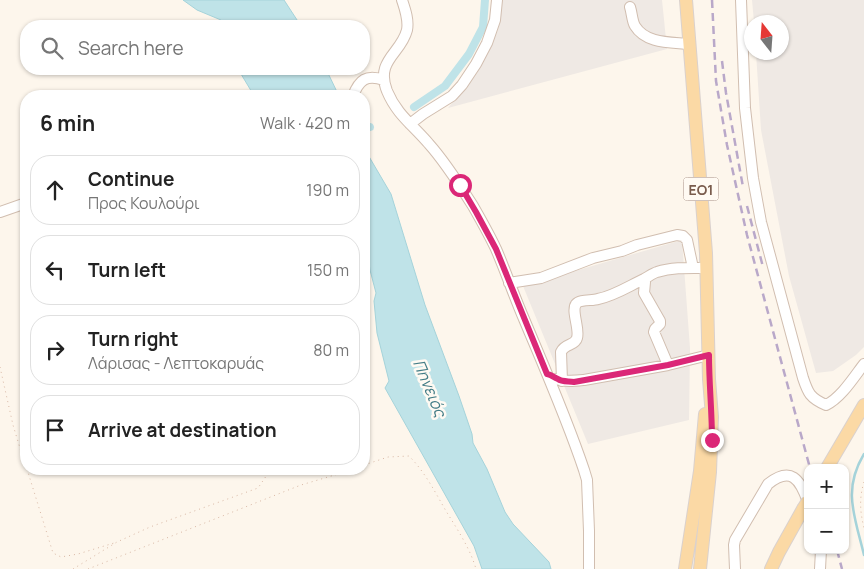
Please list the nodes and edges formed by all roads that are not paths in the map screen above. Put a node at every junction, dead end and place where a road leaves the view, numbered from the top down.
1 (402, 0) edge
2 (497, 0) edge
3 (686, 0) edge
4 (741, 0) edge
5 (630, 7) dead end
6 (689, 44) junction
7 (384, 80) junction
8 (356, 90) edge
9 (410, 124) junction
10 (20, 205) edge
11 (0, 212) edge
12 (693, 268) junction
13 (707, 268) junction
14 (644, 279) junction
15 (510, 283) junction
16 (709, 355) junction
17 (864, 364) edge
18 (668, 365) junction
19 (547, 374) junction
20 (709, 379) junction
21 (562, 381) junction
22 (864, 405) edge
23 (829, 464) edge
24 (804, 496) edge
25 (804, 508) edge
26 (779, 552) junction
27 (688, 553) junction
28 (821, 554) edge
29 (589, 569) edge
30 (685, 569) edge
31 (690, 569) edge
32 (700, 569) edge
33 (735, 569) edge
34 (767, 569) edge
35 (771, 569) edge
36 (820, 569) edge

1 - 7 street
2 - 9 street
3 - 6 main road, ΕΟ1
4 - 17 street
5 - 6 street
6 - 13 main road, ΕΟ1
7 - 8 street
7 - 9 street
9 - 15 street
10 - 11 street
12 - 13 street
12 - 14 street
12 - 15 street
13 - 16 main road, ΕΟ1
14 - 18 street
14 - 21 street
15 - 19 street
16 - 18 street
16 - 20 main road, ΕΟ1
18 - 21 street
19 - 21 street
19 - 29 street
20 - 27 main road, ΕΟ1
20 - 32 main road, ΕΟ1
22 - 23 main road
24 - 33 street
25 - 26 main road
26 - 34 main road
26 - 35 main road
27 - 30 main road, ΕΟ1
27 - 31 main road
28 - 36 street

